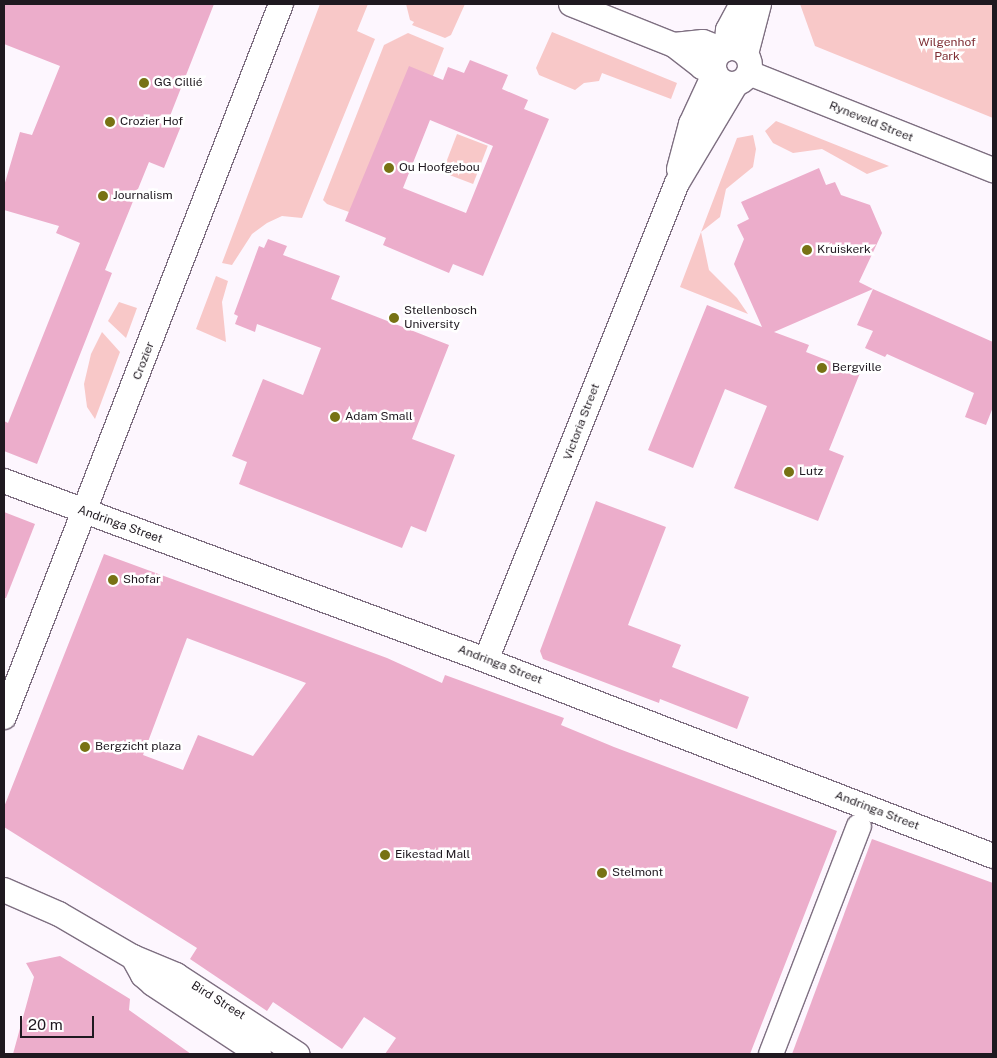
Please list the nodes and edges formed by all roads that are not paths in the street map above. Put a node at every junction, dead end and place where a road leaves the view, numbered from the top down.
1 (281, 4) edge
2 (571, 4) edge
3 (742, 4) edge
4 (759, 4) edge
5 (730, 64) junction
6 (993, 170) edge
7 (4, 481) edge
8 (84, 512) junction
9 (486, 660) junction
10 (4, 717) edge
11 (858, 826) dead end
12 (993, 856) edge
13 (4, 890) edge
14 (133, 957) junction
15 (259, 1054) edge
16 (297, 1054) edge
17 (771, 1054) edge

1 - 8 street, Crozier
2 - 5 street, Ryneveld Street
3 - 5 street, Victoria Street
4 - 5 street, Victoria Street
5 - 6 street, Ryneveld Street
5 - 9 street, Victoria Street
7 - 8 street, Andringa Street
8 - 9 street, Andringa Street
8 - 10 street, Crozier
9 - 12 street, Andringa Street
11 - 17 street
13 - 14 street, Bird Street
14 - 15 street, Bird Street
14 - 16 street, Bird Street

